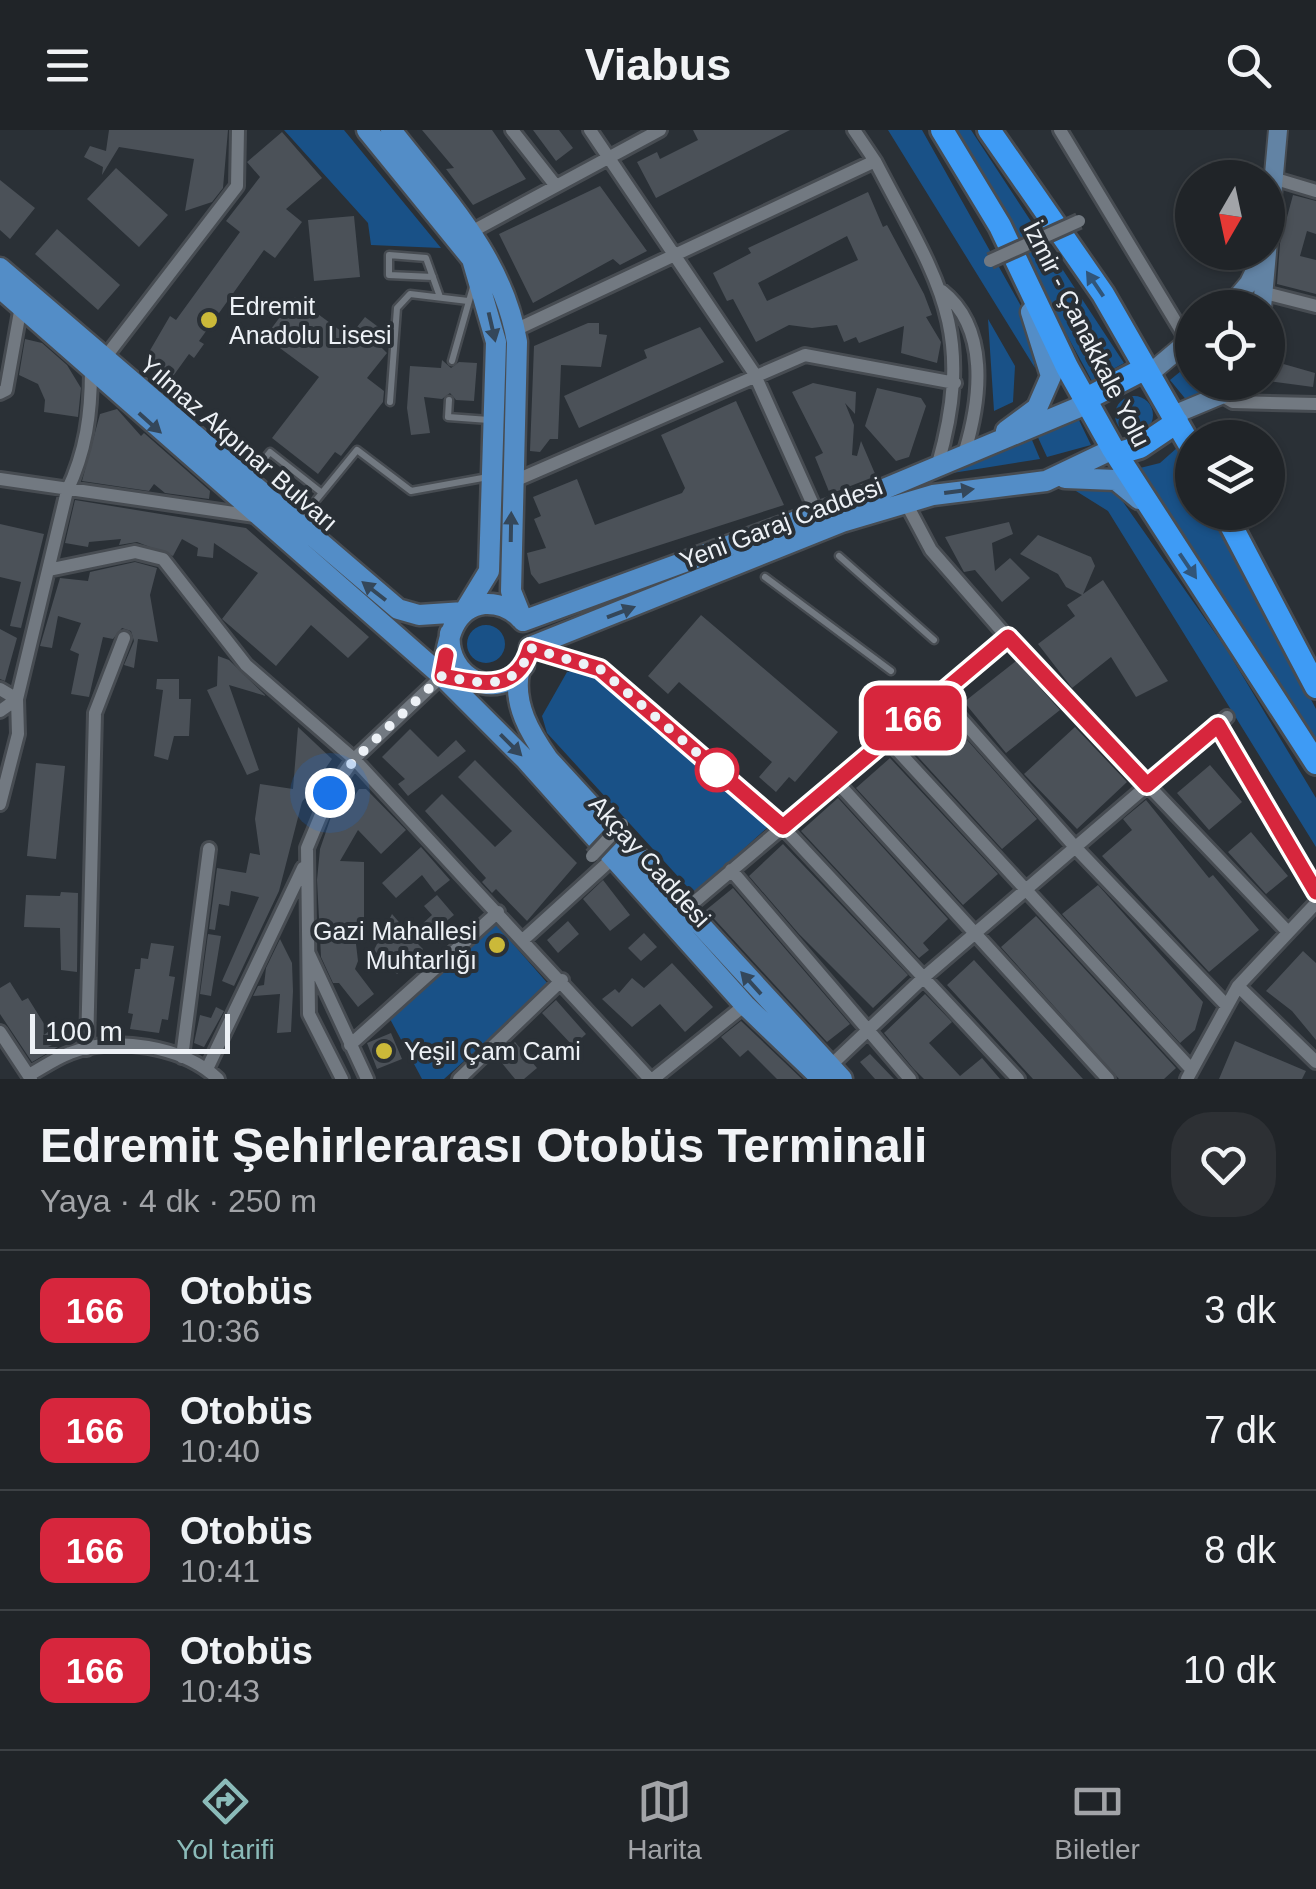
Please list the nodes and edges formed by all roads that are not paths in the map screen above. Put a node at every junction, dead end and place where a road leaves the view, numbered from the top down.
1 (238, 130) edge
2 (367, 130) edge
3 (391, 130) edge
4 (512, 130) edge
5 (590, 130) edge
6 (660, 130) edge
7 (854, 130) edge
8 (942, 130) edge
9 (989, 130) edge
10 (1060, 130) edge
11 (1278, 130) edge
12 (609, 157) junction
13 (1277, 160) edge
14 (875, 161) junction
15 (1285, 182) edge
16 (556, 186) junction
17 (1316, 191) edge
18 (1079, 221) dead end
19 (1000, 226) junction
20 (471, 232) junction
21 (678, 256) junction
22 (990, 262) dead end
23 (0, 268) edge
24 (478, 272) junction
25 (433, 277) junction
26 (942, 291) junction
27 (9, 298) edge
28 (440, 298) junction
29 (468, 301) junction
30 (1285, 302) edge
31 (1316, 306) edge
32 (1175, 316) edge
33 (515, 330) junction
34 (7, 349) edge
35 (1175, 351) edge
36 (452, 361) dead end
37 (97, 365) junction
38 (1146, 372) junction
39 (754, 373) junction
40 (955, 382) junction
41 (2, 393) edge
42 (1086, 399) junction
43 (449, 400) dead end
44 (1205, 400) edge
45 (1232, 400) edge
46 (390, 402) dead end
47 (1316, 404) edge
48 (1176, 418) junction
49 (493, 420) junction
50 (994, 440) junction
51 (966, 451) junction
52 (1115, 452) junction
53 (938, 464) junction
54 (489, 476) junction
55 (0, 478) edge
56 (1058, 478) junction
57 (246, 482) junction
58 (512, 482) junction
59 (67, 491) junction
60 (322, 493) junction
61 (906, 503) junction
62 (255, 516) junction
63 (1156, 518) junction
64 (821, 522) junction
65 (296, 526) junction
66 (1233, 530) edge
67 (776, 539) junction
68 (839, 556) dead end
69 (48, 570) junction
70 (765, 577) dead end
71 (464, 612) junction
72 (523, 622) junction
73 (450, 633) junction
74 (1008, 637) junction
75 (124, 638) dead end
76 (934, 640) dead end
77 (530, 648) junction
78 (892, 671) dead end
79 (519, 672) junction
80 (442, 676) junction
81 (481, 684) junction
82 (1316, 687) edge
83 (0, 690) edge
84 (940, 695) junction
85 (17, 699) junction
86 (0, 711) edge
87 (887, 739) junction
88 (354, 760) junction
89 (1316, 763) edge
90 (837, 782) junction
91 (1147, 785) junction
92 (0, 804) edge
93 (622, 824) dead end
94 (783, 827) junction
95 (1075, 847) junction
96 (209, 848) dead end
97 (592, 856) dead end
98 (613, 858) junction
99 (304, 866) junction
100 (731, 870) junction
101 (1024, 890) junction
102 (1316, 892) edge
103 (1316, 903) edge
104 (684, 910) junction
105 (498, 912) junction
106 (1287, 931) junction
107 (972, 935) junction
108 (524, 939) junction
109 (305, 945) junction
110 (922, 978) junction
111 (562, 980) junction
112 (1238, 986) junction
113 (745, 1005) junction
114 (1227, 1006) junction
115 (868, 1029) junction
116 (0, 1032) edge
117 (350, 1046) junction
118 (87, 1049) junction
119 (182, 1056) junction
120 (1316, 1062) edge
121 (1190, 1074) edge
122 (828, 1075) edge
123 (211, 1076) edge
124 (30, 1077) edge
125 (342, 1079) edge
126 (367, 1079) edge
127 (459, 1079) edge
128 (652, 1079) edge
129 (910, 1079) edge
130 (1018, 1079) edge
131 (1108, 1079) edge

1 - 37 street
2 - 24 main road
3 - 20 main road
4 - 16 street
5 - 12 street
6 - 12 street
7 - 14 street
8 - 19 highway, İzmir - Çanakkale Yolu
38 -> 9 highway, İzmir - Çanakkale Yolu
10 - 32 street
11 - 13 main road
12 - 16 street
12 - 21 street
14 - 21 street
14 - 26 street
15 - 17 street
16 - 20 street
18 - 22 street, bridge
19 - 42 highway, İzmir - Çanakkale Yolu
19 - 50 main road
20 - 33 main road
21 - 33 street
21 - 39 street
23 - 37 main road, Yılmaz Akpınar Bulvarı
24 - 29 lane
24 -> 49 main road
25 - 25 lane
25 - 28 lane
26 - 40 street
26 - 51 street
27 - 34 street
27 - 37 main road, Yılmaz Akpınar Bulvarı
28 - 29 lane
28 - 46 lane
29 - 36 lane
30 - 31 street
33 - 58 main road
34 - 41 street
35 - 38 main road
37 - 57 main road, Yılmaz Akpınar Bulvarı
37 - 59 street
37 -> 62 main road, Yılmaz Akpınar Bulvarı
38 - 42 highway
38 - 48 highway, İzmir - Çanakkale Yolu
39 - 40 street
39 - 58 street
39 - 64 street
40 - 53 street
42 - 50 main road
42 - 52 highway, İzmir - Çanakkale Yolu
43 - 49 lane
44 - 48 main road
45 - 47 street
48 - 52 highway
49 - 54 main road
50 - 51 main road, Yeni Garaj Caddesi
51 - 53 main road, Yeni Garaj Caddesi
52 - 56 main road
52 - 63 highway, İzmir - Çanakkale Yolu
53 - 64 main road, Yeni Garaj Caddesi
54 - 60 lane
54 - 71 main road
55 - 59 street
61 -> 56 main road, Yeni Garaj Caddesi
56 - 63 main road
57 - 60 lane
57 - 65 main road, Yılmaz Akpınar Bulvarı
72 -> 58 main road
59 - 62 street
59 - 69 street
60 - 65 lane
61 - 64 main road, Yeni Garaj Caddesi
61 - 74 street
62 - 80 main road, Yılmaz Akpınar Bulvarı
63 -> 89 highway, İzmir - Çanakkale Yolu
64 - 67 main road, Yeni Garaj Caddesi
71 -> 65 main road, Yılmaz Akpınar Bulvarı
66 - 82 highway
67 - 72 main road, Yeni Garaj Caddesi
77 -> 67 main road, Yeni Garaj Caddesi
68 - 76 lane
69 - 85 street
69 - 88 street
70 - 78 lane
71 - 72 main road
71 - 73 main road
72 - 77 main road
73 - 80 main road
73 - 81 main road
74 - 84 street
74 - 91 street
75 - 118 street
77 - 79 main road
77 - 94 street
79 - 81 main road
79 - 104 main road, Akçay Caddesi
80 - 81 main road
80 - 88 street
80 -> 98 main road, Akçay Caddesi
83 - 85 street
84 - 87 street
84 - 95 street
85 - 86 street
85 - 92 street
87 - 90 street
87 - 101 street
88 - 99 street
88 - 105 street
90 - 94 street
90 - 107 street
91 - 95 street
91 - 102 street
91 - 106 street
93 - 97 street, bridge
94 - 100 street
94 - 110 street
95 - 101 street
95 - 114 street
96 - 119 street
98 - 108 street
98 - 113 main road, Akçay Caddesi
99 - 109 street
99 - 123 street
100 - 104 street
100 - 115 street
101 - 107 street
101 - 121 street
103 - 106 street
122 -> 104 main road, Akçay Caddesi
105 - 108 street
105 - 117 street
106 - 112 street
107 - 110 street
107 - 131 street
108 - 111 street
109 - 117 street
109 - 125 street
110 - 115 street
110 - 130 street
111 - 127 street
111 - 128 street
112 - 114 street
112 - 120 street
113 - 122 main road, Akçay Caddesi
113 - 128 street
114 - 121 street
115 - 122 street
115 - 129 street
116 - 124 street
117 - 126 street
118 - 119 street
118 - 124 street
119 - 123 street

